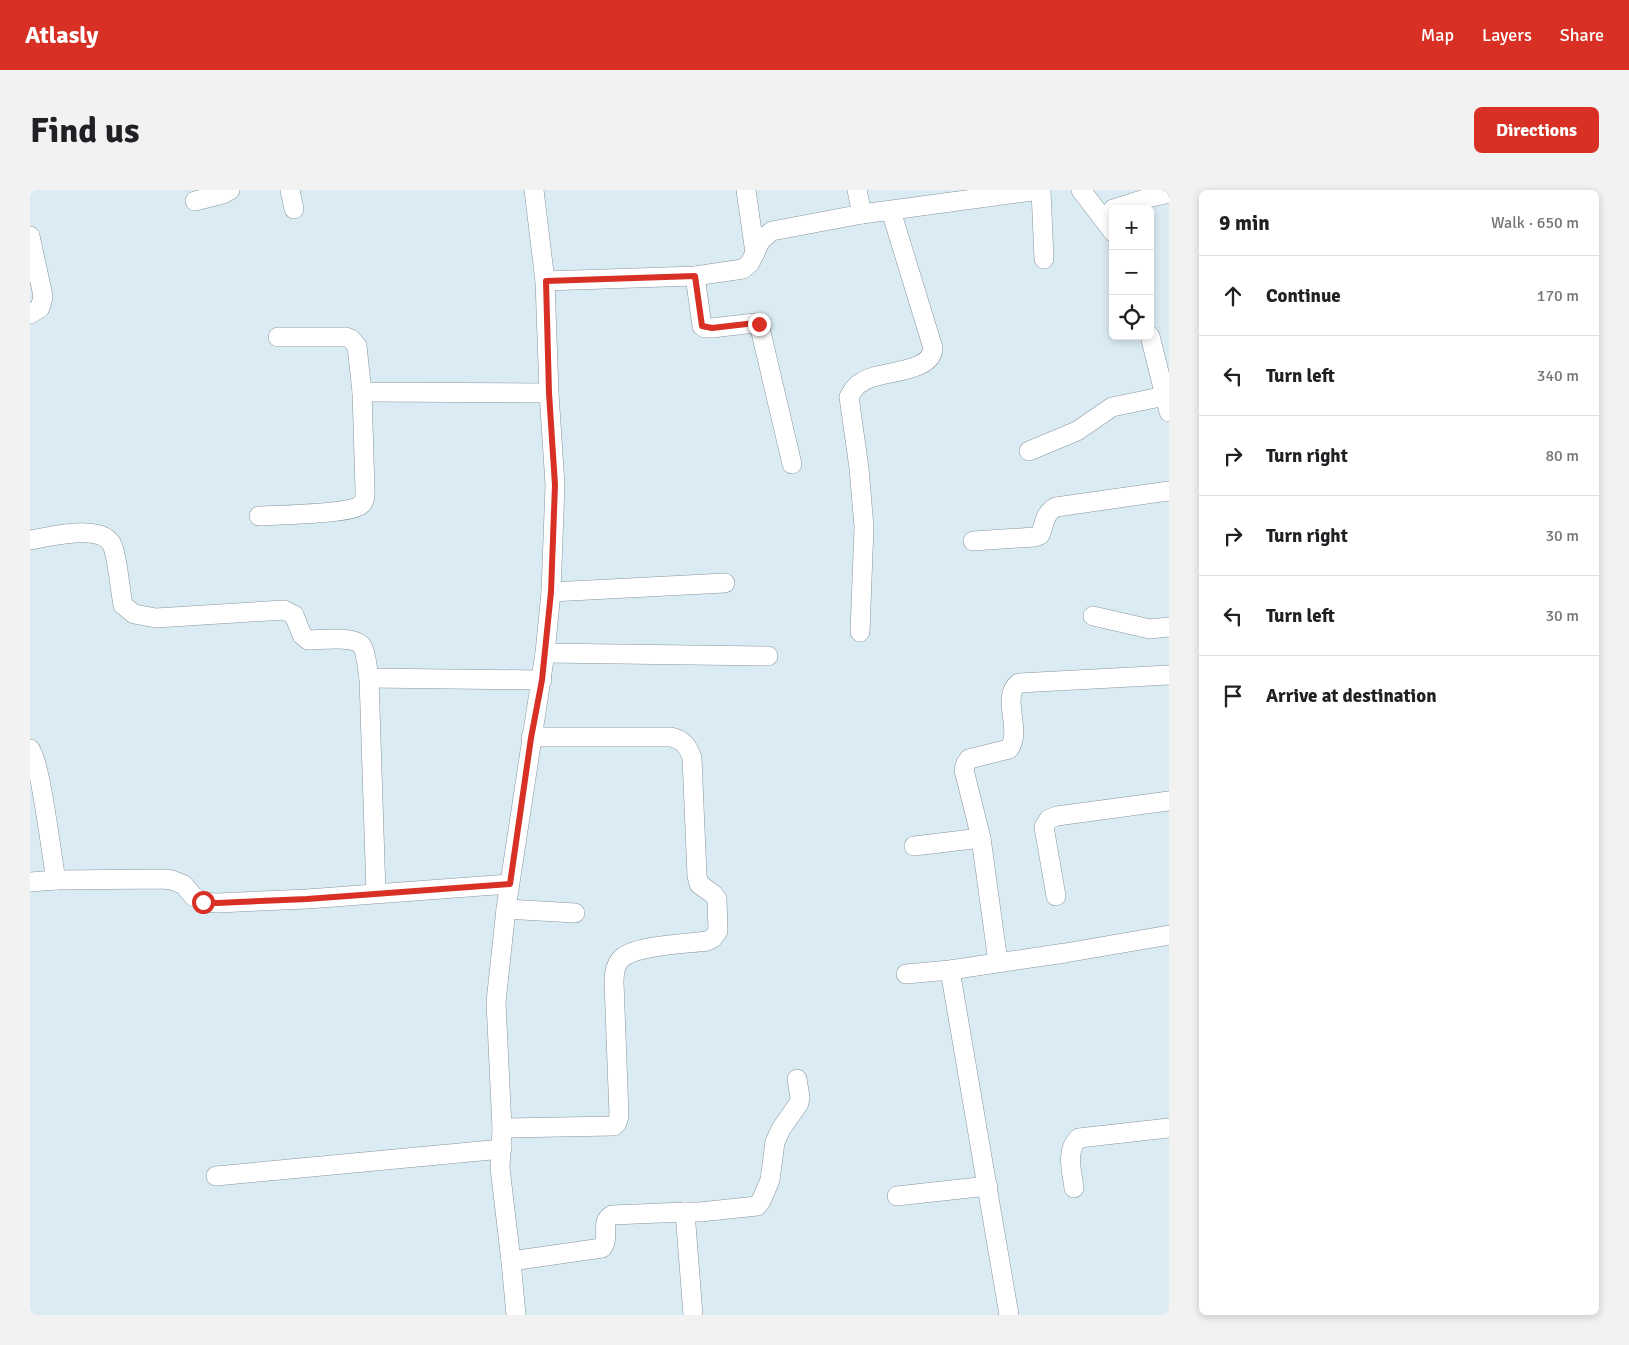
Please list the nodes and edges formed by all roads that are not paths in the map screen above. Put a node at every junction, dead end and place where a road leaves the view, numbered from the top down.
1 (230, 190) edge
2 (290, 190) edge
3 (534, 190) edge
4 (746, 190) edge
5 (857, 190) edge
6 (1040, 190) edge
7 (1080, 190) edge
8 (1169, 193) edge
9 (195, 201) dead end
10 (294, 209) dead end
11 (1108, 210) edge
12 (891, 211) junction
13 (862, 214) junction
14 (30, 236) edge
15 (755, 253) junction
16 (1044, 259) dead end
17 (695, 276) junction
18 (546, 281) junction
19 (30, 314) edge
20 (278, 338) dead end
21 (1151, 340) edge
22 (362, 392) junction
23 (549, 393) junction
24 (1166, 394) edge
25 (1029, 451) dead end
26 (792, 464) dead end
27 (1169, 491) edge
28 (259, 516) dead end
29 (30, 540) edge
30 (973, 541) dead end
31 (725, 584) dead end
32 (551, 592) junction
33 (1093, 616) dead end
34 (1169, 627) edge
35 (860, 632) dead end
36 (545, 653) junction
37 (768, 656) dead end
38 (1169, 675) edge
39 (369, 678) junction
40 (542, 680) junction
41 (531, 738) junction
42 (30, 749) edge
43 (1169, 801) edge
44 (981, 838) junction
45 (914, 846) dead end
46 (56, 880) junction
47 (30, 882) edge
48 (510, 884) junction
49 (376, 893) junction
50 (1056, 896) dead end
51 (506, 910) junction
52 (575, 913) dead end
53 (1169, 935) edge
54 (998, 962) junction
55 (950, 970) junction
56 (906, 974) dead end
57 (797, 1079) dead end
58 (502, 1128) junction
59 (1169, 1128) edge
60 (502, 1149) junction
61 (216, 1176) dead end
62 (988, 1186) junction
63 (1074, 1188) dead end
64 (897, 1196) dead end
65 (685, 1212) junction
66 (512, 1261) junction
67 (516, 1315) edge
68 (693, 1315) edge
69 (1009, 1315) edge

1 - 9 street
2 - 10 street
3 - 18 street
4 - 15 street
5 - 13 street
6 - 12 street
6 - 16 street
7 - 11 street
8 - 11 street
12 - 13 street
12 - 35 street
13 - 15 street
14 - 19 street
15 - 17 street
17 - 18 street
17 - 26 street
18 - 23 street
20 - 22 street
21 - 24 street
22 - 23 street
22 - 28 street
23 - 32 street
24 - 25 street
27 - 30 street
29 - 39 street
31 - 32 street
32 - 36 street
33 - 34 street
36 - 37 street
36 - 40 street
38 - 44 street
39 - 40 street
39 - 49 street
40 - 41 street
41 - 48 street
41 - 58 street
42 - 46 street
43 - 50 street
44 - 45 street
44 - 54 street
46 - 47 street
46 - 49 street
48 - 49 street
48 - 51 street
51 - 52 street
51 - 58 street
53 - 54 street
54 - 55 street
55 - 56 street
55 - 62 street
57 - 65 street
58 - 60 street
59 - 63 street
60 - 61 street
60 - 66 street
62 - 64 street
62 - 69 street
65 - 66 street
65 - 68 street
66 - 67 street

